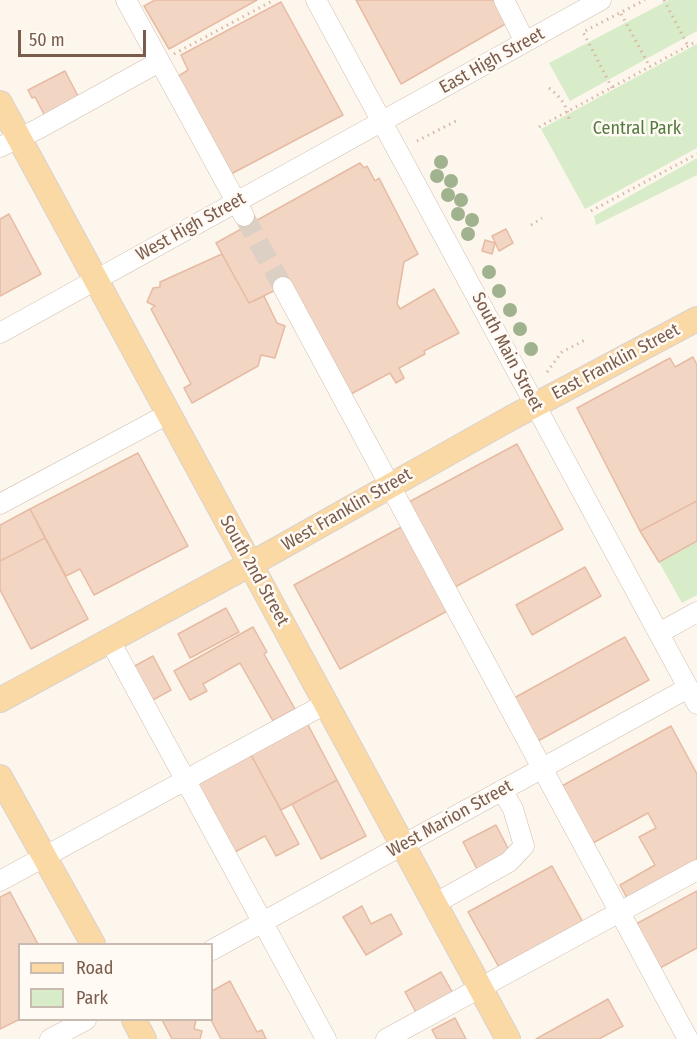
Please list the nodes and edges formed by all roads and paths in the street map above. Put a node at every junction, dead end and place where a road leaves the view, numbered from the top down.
1 (126, 0) edge
2 (274, 0) edge
3 (316, 0) edge
4 (504, 0) edge
5 (601, 0) edge
6 (645, 0) edge
7 (664, 0) edge
8 (621, 14) junction
9 (697, 41) edge
10 (525, 42) junction
11 (688, 46) junction
12 (159, 62) junction
13 (650, 67) junction
14 (549, 88) dead end
15 (612, 88) junction
16 (0, 103) edge
17 (568, 111) junction
18 (458, 120) dead end
19 (569, 120) dead end
20 (383, 122) junction
21 (539, 127) dead end
22 (417, 141) dead end
23 (9, 142) edge
24 (697, 154) edge
25 (240, 209) junction
26 (591, 211) dead end
27 (542, 218) dead end
28 (531, 225) dead end
29 (96, 280) junction
30 (283, 286) tunnel mouth
31 (697, 319) edge
32 (0, 333) edge
33 (586, 339) dead end
34 (547, 372) dead end
35 (535, 405) junction
36 (168, 414) junction
37 (389, 486) junction
38 (0, 504) edge
39 (250, 565) junction
40 (697, 612) edge
41 (659, 633) junction
42 (110, 641) junction
43 (692, 696) edge
44 (0, 700) edge
45 (327, 703) junction
46 (542, 768) junction
47 (0, 777) edge
48 (185, 780) junction
49 (502, 790) junction
50 (6, 802) edge
51 (403, 845) junction
52 (45, 856) junction
53 (697, 870) edge
54 (0, 881) edge
55 (434, 904) junction
56 (618, 911) junction
57 (261, 922) junction
58 (92, 943) edge
59 (213, 949) edge
60 (480, 988) junction
61 (84, 1021) edge
62 (135, 1021) edge
63 (50, 1039) edge
64 (144, 1039) edge
65 (326, 1039) edge
66 (386, 1039) edge
67 (507, 1039) edge
68 (688, 1039) edge

1 - 12 street
2 - 12 path
3 - 20 street, South Main Street
4 - 10 street
5 - 10 street, East High Street
6 - 8 path
7 - 11 path
8 - 13 path
8 - 15 path
9 - 11 path
10 - 20 street, East High Street
11 - 13 path
12 - 23 street
12 - 25 street
13 - 15 path
14 - 17 path
15 - 17 path
16 - 23 main road, South 2nd Street
17 - 19 path
17 - 21 path
18 - 22 path
20 - 25 street, West High Street
20 - 35 street, South Main Street
23 - 29 main road, South 2nd Street
24 - 26 path
25 - 29 street, West High Street
27 - 28 path
29 - 32 street, West High Street
29 - 36 main road, South 2nd Street
30 - 37 street
31 - 35 main road, East Franklin Street
33 - 34 path
35 - 37 main road, West Franklin Street
35 - 41 street, South Main Street
36 - 38 street
36 - 39 main road, South 2nd Street
37 - 39 main road, West Franklin Street
37 - 46 street
39 - 42 main road, West Franklin Street
39 - 45 main road, South 2nd Street
40 - 41 street
41 - 43 street, South Main Street
42 - 44 main road, West Franklin Street
42 - 48 street
43 - 46 street, West Marion Street
45 - 48 street
45 - 51 main road, South 2nd Street
46 - 49 street, West Marion Street
46 - 56 street
47 - 50 main road
48 - 52 street
48 - 57 street
49 - 51 street, West Marion Street
49 - 55 street
50 - 52 main road
51 - 55 main road, South 2nd Street
51 - 57 street, West Marion Street
52 - 54 street
52 - 58 main road
53 - 56 street
55 - 60 main road, South 2nd Street
56 - 60 street
56 - 68 street
57 - 59 street, West Marion Street
57 - 65 street
60 - 66 street
60 - 67 main road, South 2nd Street
61 - 63 street
62 - 64 main road

